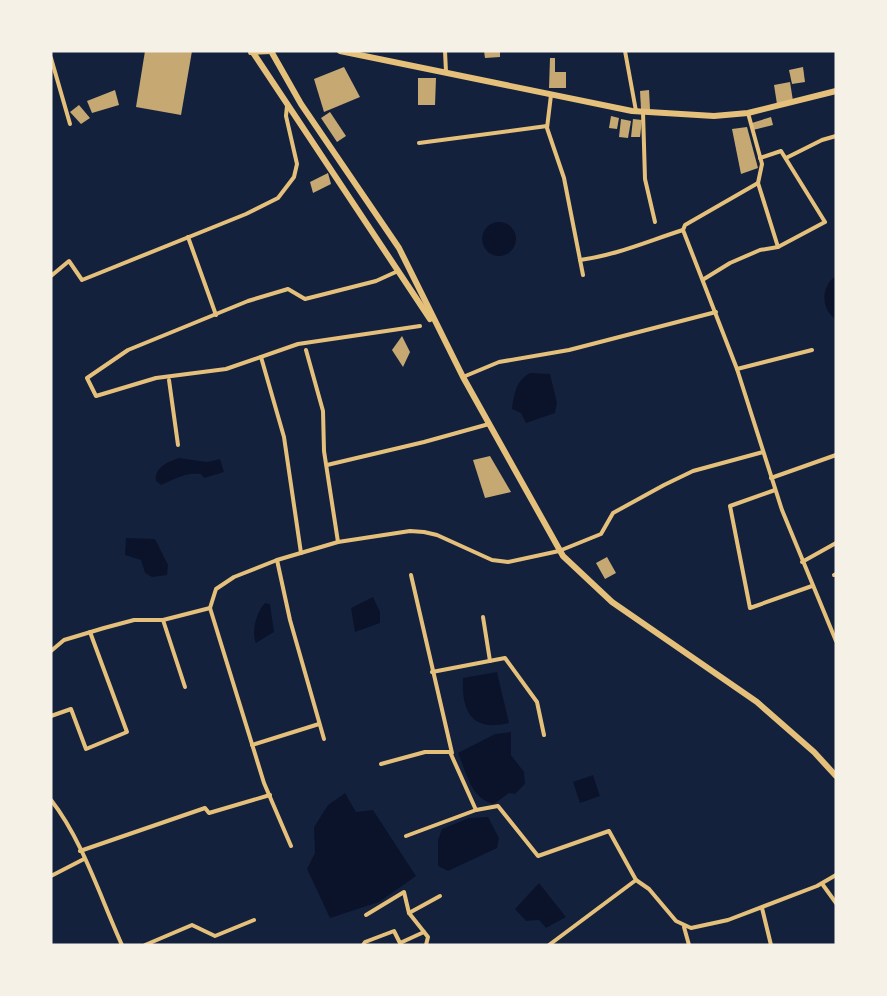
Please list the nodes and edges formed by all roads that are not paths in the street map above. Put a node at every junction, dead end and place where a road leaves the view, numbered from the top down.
1 (271, 51) edge
2 (340, 51) edge
3 (445, 51) edge
4 (625, 51) edge
5 (251, 52) edge
6 (51, 58) edge
7 (446, 72) junction
8 (836, 91) edge
9 (551, 94) junction
10 (287, 106) junction
11 (640, 112) junction
12 (747, 113) junction
13 (70, 124) dead end
14 (547, 126) junction
15 (836, 136) edge
16 (419, 143) dead end
17 (760, 158) junction
18 (786, 158) junction
19 (758, 183) junction
20 (655, 222) dead end
21 (683, 230) junction
22 (188, 237) junction
23 (778, 247) junction
24 (580, 260) junction
25 (398, 270) junction
26 (583, 275) dead end
27 (51, 276) edge
28 (704, 279) junction
29 (716, 312) junction
30 (216, 315) junction
31 (420, 326) dead end
32 (444, 340) junction
33 (306, 350) dead end
34 (812, 350) dead end
35 (261, 357) junction
36 (737, 369) junction
37 (463, 377) junction
38 (169, 380) dead end
39 (489, 424) junction
40 (178, 445) dead end
41 (763, 452) junction
42 (836, 454) edge
43 (327, 465) junction
44 (771, 478) junction
45 (775, 490) junction
46 (338, 542) junction
47 (836, 543) edge
48 (559, 551) junction
49 (301, 553) junction
50 (277, 560) junction
51 (802, 562) junction
52 (411, 575) dead end
53 (812, 586) junction
54 (210, 608) junction
55 (483, 617) dead end
56 (163, 620) junction
57 (90, 632) junction
58 (836, 641) edge
59 (51, 651) edge
60 (490, 661) junction
61 (432, 672) junction
62 (185, 687) dead end
63 (51, 716) edge
64 (319, 724) junction
65 (544, 735) dead end
66 (324, 739) dead end
67 (252, 745) junction
68 (452, 753) junction
69 (381, 764) dead end
70 (836, 776) edge
71 (270, 795) junction
72 (51, 800) edge
73 (476, 810) junction
74 (406, 836) dead end
75 (291, 846) dead end
76 (80, 851) junction
77 (84, 859) junction
78 (836, 875) edge
79 (51, 876) edge
80 (636, 880) junction
81 (823, 885) dead end
82 (440, 896) dead end
83 (836, 903) edge
84 (762, 908) junction
85 (409, 912) junction
86 (366, 915) dead end
87 (254, 920) dead end
88 (684, 927) junction
89 (424, 932) junction
90 (122, 945) edge
91 (145, 945) edge
92 (363, 945) edge
93 (426, 945) edge
94 (549, 945) edge
95 (689, 945) edge
96 (771, 945) edge

1 - 5 highway
1 - 32 highway
2 - 7 highway
3 - 7 street
4 - 11 street
5 - 10 highway
6 - 13 street
7 - 9 highway
8 - 12 highway
9 - 11 highway
9 - 14 street
10 - 22 street
10 - 25 highway
11 - 12 highway
11 - 20 street
12 - 17 street
14 - 16 street
14 - 24 street
15 - 18 street
17 - 18 street
17 - 19 street
18 - 23 street
19 - 21 street
19 - 23 street
21 - 24 street
21 - 28 street
22 - 27 street
22 - 30 street
23 - 28 street
24 - 26 street
25 - 30 street
25 - 32 highway
28 - 29 street
29 - 36 street
29 - 37 street
30 - 35 street
31 - 35 street
32 - 37 highway
33 - 43 street
34 - 36 street
35 - 49 street
36 - 41 street
37 - 39 highway
38 - 40 street
39 - 43 street
39 - 48 highway
41 - 44 street
41 - 48 street
42 - 44 street
43 - 46 street
44 - 45 street
45 - 51 street
45 - 53 street
46 - 48 street
46 - 49 street
47 - 51 street
48 - 70 highway
49 - 50 street
50 - 54 street
50 - 64 street
51 - 53 street
52 - 61 street
53 - 58 street
54 - 56 street
54 - 67 street
55 - 60 street
56 - 57 street
56 - 62 street
57 - 59 street
57 - 63 street
60 - 61 street
60 - 65 street
61 - 68 street
64 - 66 street
64 - 67 street
67 - 71 street
68 - 69 street
68 - 73 street
71 - 75 street
71 - 76 street
72 - 76 street
73 - 74 street
73 - 80 street
76 - 77 street
77 - 79 street
77 - 90 street
78 - 84 street
80 - 88 street
80 - 94 street
81 - 83 street
82 - 85 street
84 - 88 street
84 - 96 street
85 - 86 street
85 - 89 street
87 - 91 street
88 - 95 street
89 - 92 street
89 - 93 street

